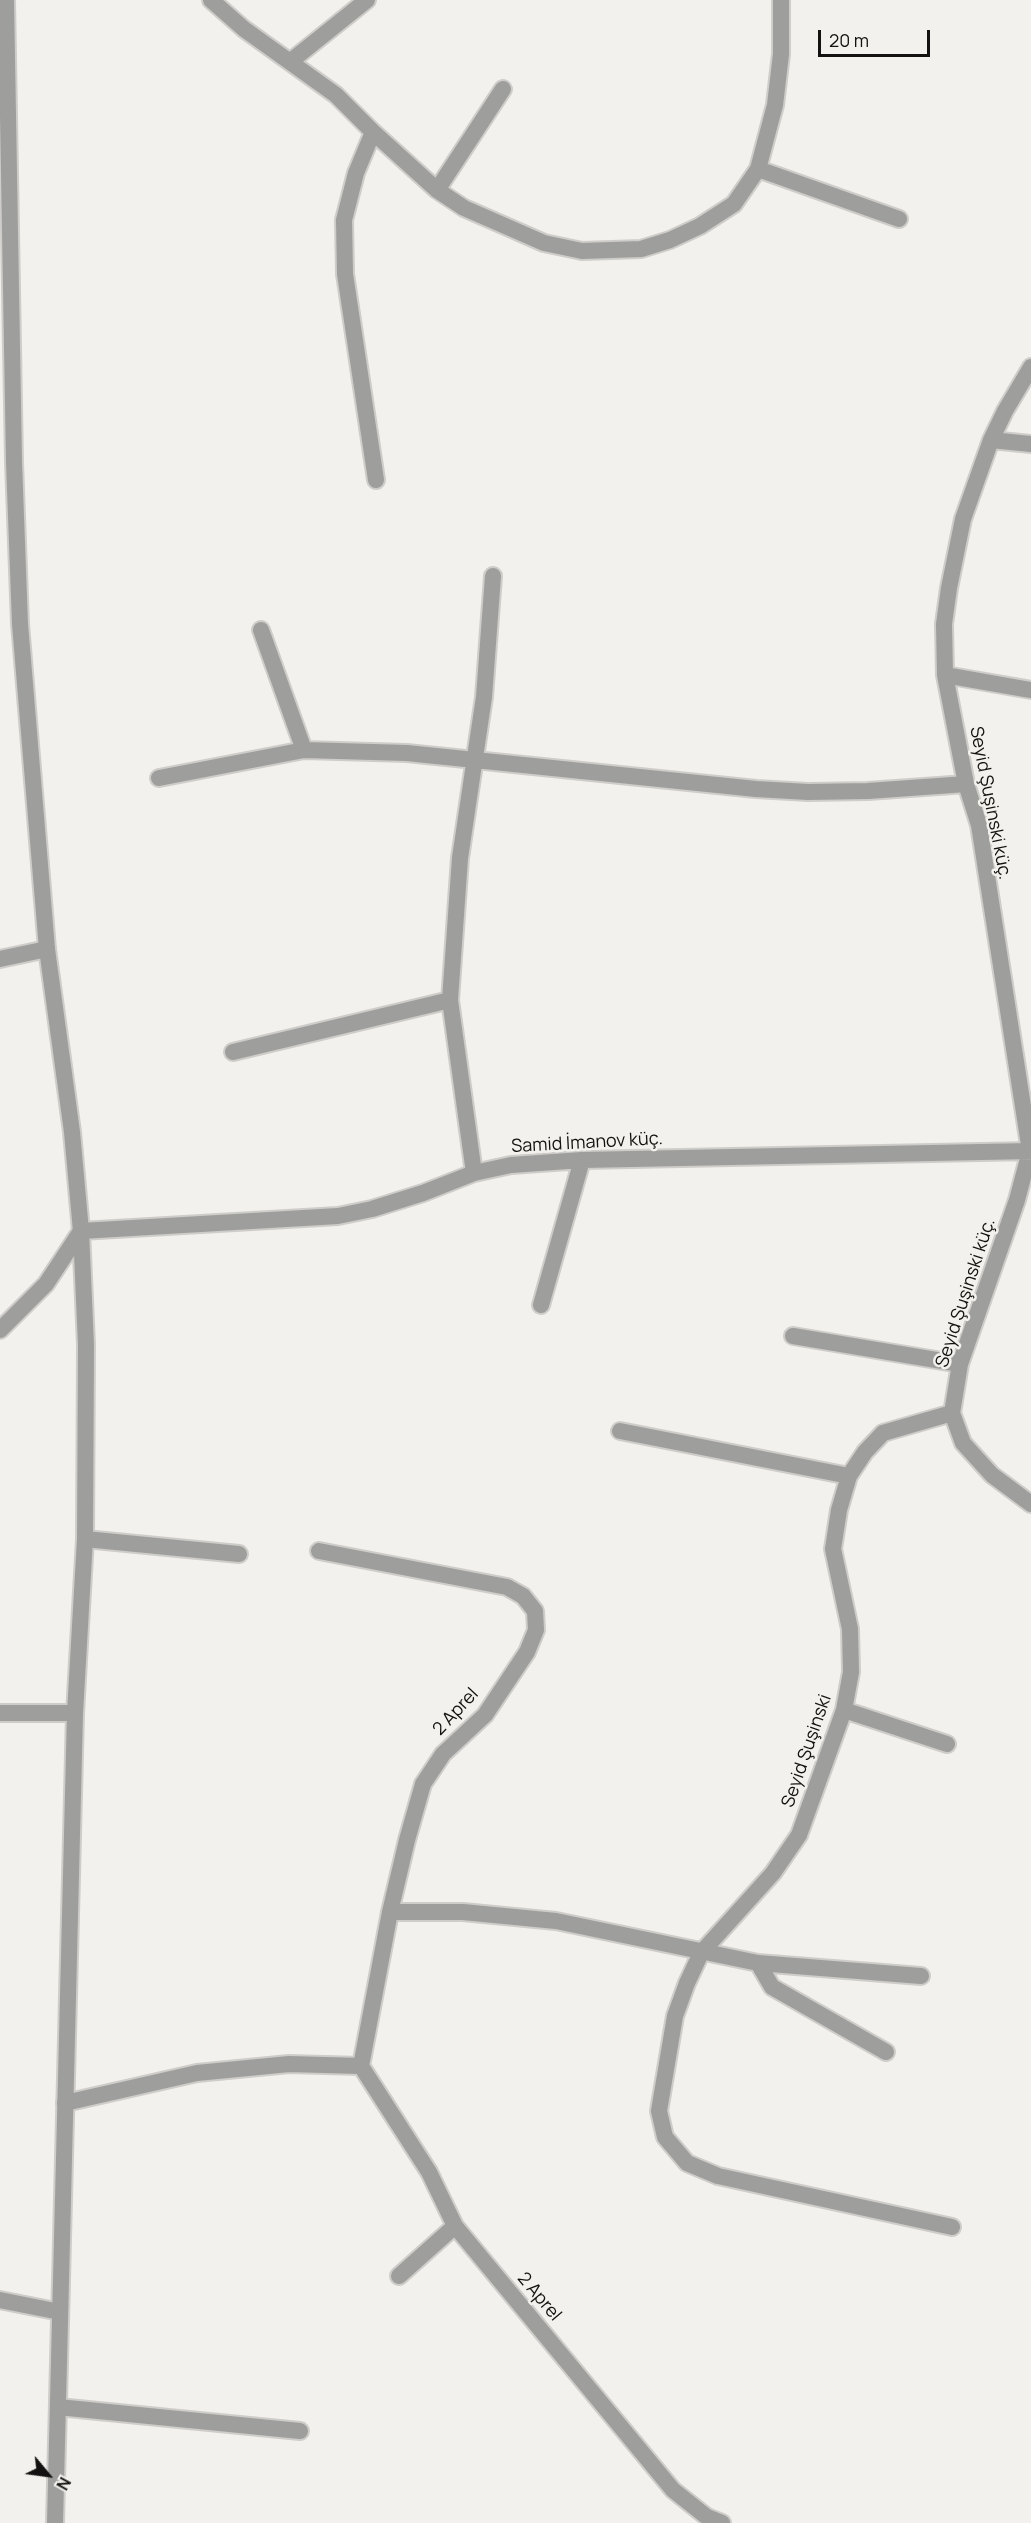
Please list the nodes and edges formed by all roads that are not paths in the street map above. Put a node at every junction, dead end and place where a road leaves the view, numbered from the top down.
1 (6, 0) edge
2 (211, 0) edge
3 (368, 0) edge
4 (781, 0) edge
5 (291, 61) junction
6 (503, 89) dead end
7 (373, 132) junction
8 (758, 169) junction
9 (437, 190) junction
10 (899, 219) dead end
11 (1031, 367) edge
12 (991, 440) junction
13 (1031, 444) edge
14 (7, 462) edge
15 (376, 480) dead end
16 (493, 576) dead end
17 (261, 630) dead end
18 (945, 675) junction
19 (1031, 690) edge
20 (304, 750) junction
21 (473, 760) junction
22 (159, 778) dead end
23 (966, 784) junction
24 (47, 949) junction
25 (0, 959) edge
26 (450, 1000) junction
27 (233, 1052) dead end
28 (1030, 1151) edge
29 (582, 1160) junction
30 (474, 1173) junction
31 (81, 1231) junction
32 (541, 1305) dead end
33 (0, 1330) edge
34 (794, 1336) dead end
35 (960, 1364) junction
36 (952, 1413) junction
37 (621, 1431) dead end
38 (849, 1476) junction
39 (1031, 1504) edge
40 (85, 1539) junction
41 (319, 1551) dead end
42 (239, 1554) dead end
43 (844, 1710) junction
44 (0, 1713) edge
45 (75, 1713) junction
46 (947, 1744) dead end
47 (390, 1912) junction
48 (701, 1953) junction
49 (758, 1963) junction
50 (921, 1976) dead end
51 (886, 2052) dead end
52 (361, 2066) junction
53 (65, 2103) junction
54 (454, 2226) junction
55 (952, 2227) dead end
56 (399, 2276) dead end
57 (0, 2300) edge
58 (60, 2312) junction
59 (58, 2407) junction
60 (300, 2431) dead end
61 (710, 2521) edge
62 (55, 2523) edge

1 - 14 street
2 - 5 street
3 - 5 street
4 - 8 street
5 - 7 street
6 - 9 street
7 - 9 street
7 - 15 street
8 - 9 street
8 - 10 street
11 - 12 street, Seyid Şuşinski küç.
12 - 13 street
12 - 18 street, Seyid Şuşinski küç.
14 - 24 street
16 - 21 street
17 - 20 street
18 - 19 street
18 - 23 street, Seyid Şuşinski küç.
20 - 21 street
20 - 22 street
21 - 23 street
21 - 26 street
23 - 28 street, Seyid Şuşinski küç.
24 - 25 street
24 - 31 street
26 - 27 street
26 - 30 street
28 - 29 street, Samid İmanov küç.
28 - 35 street, Seyid Şuşinski küç.
29 - 30 street, Samid İmanov küç.
29 - 32 street
30 - 31 street, Samid İmanov küç.
31 - 33 street
31 - 40 street
34 - 35 street
35 - 36 street, Seyid Şuşinski küç.
36 - 38 street, Seyid Şuşinski
36 - 39 street, Seyid Şuşinski küç.
37 - 38 street
38 - 43 street, Seyid Şuşinski
40 - 42 street
40 - 45 street
41 - 47 street, 2 Aprel
43 - 46 street
43 - 48 street, Seyid Şuşinski
44 - 45 street
45 - 53 street
47 - 48 street
47 - 52 street, 2 Aprel
48 - 49 street
48 - 55 street, Seyid Şuşinski
49 - 50 street
49 - 51 street
52 - 53 street
52 - 54 street, 2 Aprel
53 - 58 street
54 - 56 street
54 - 61 street, 2 Aprel
57 - 58 street
58 - 59 street
59 - 60 street
59 - 62 street

